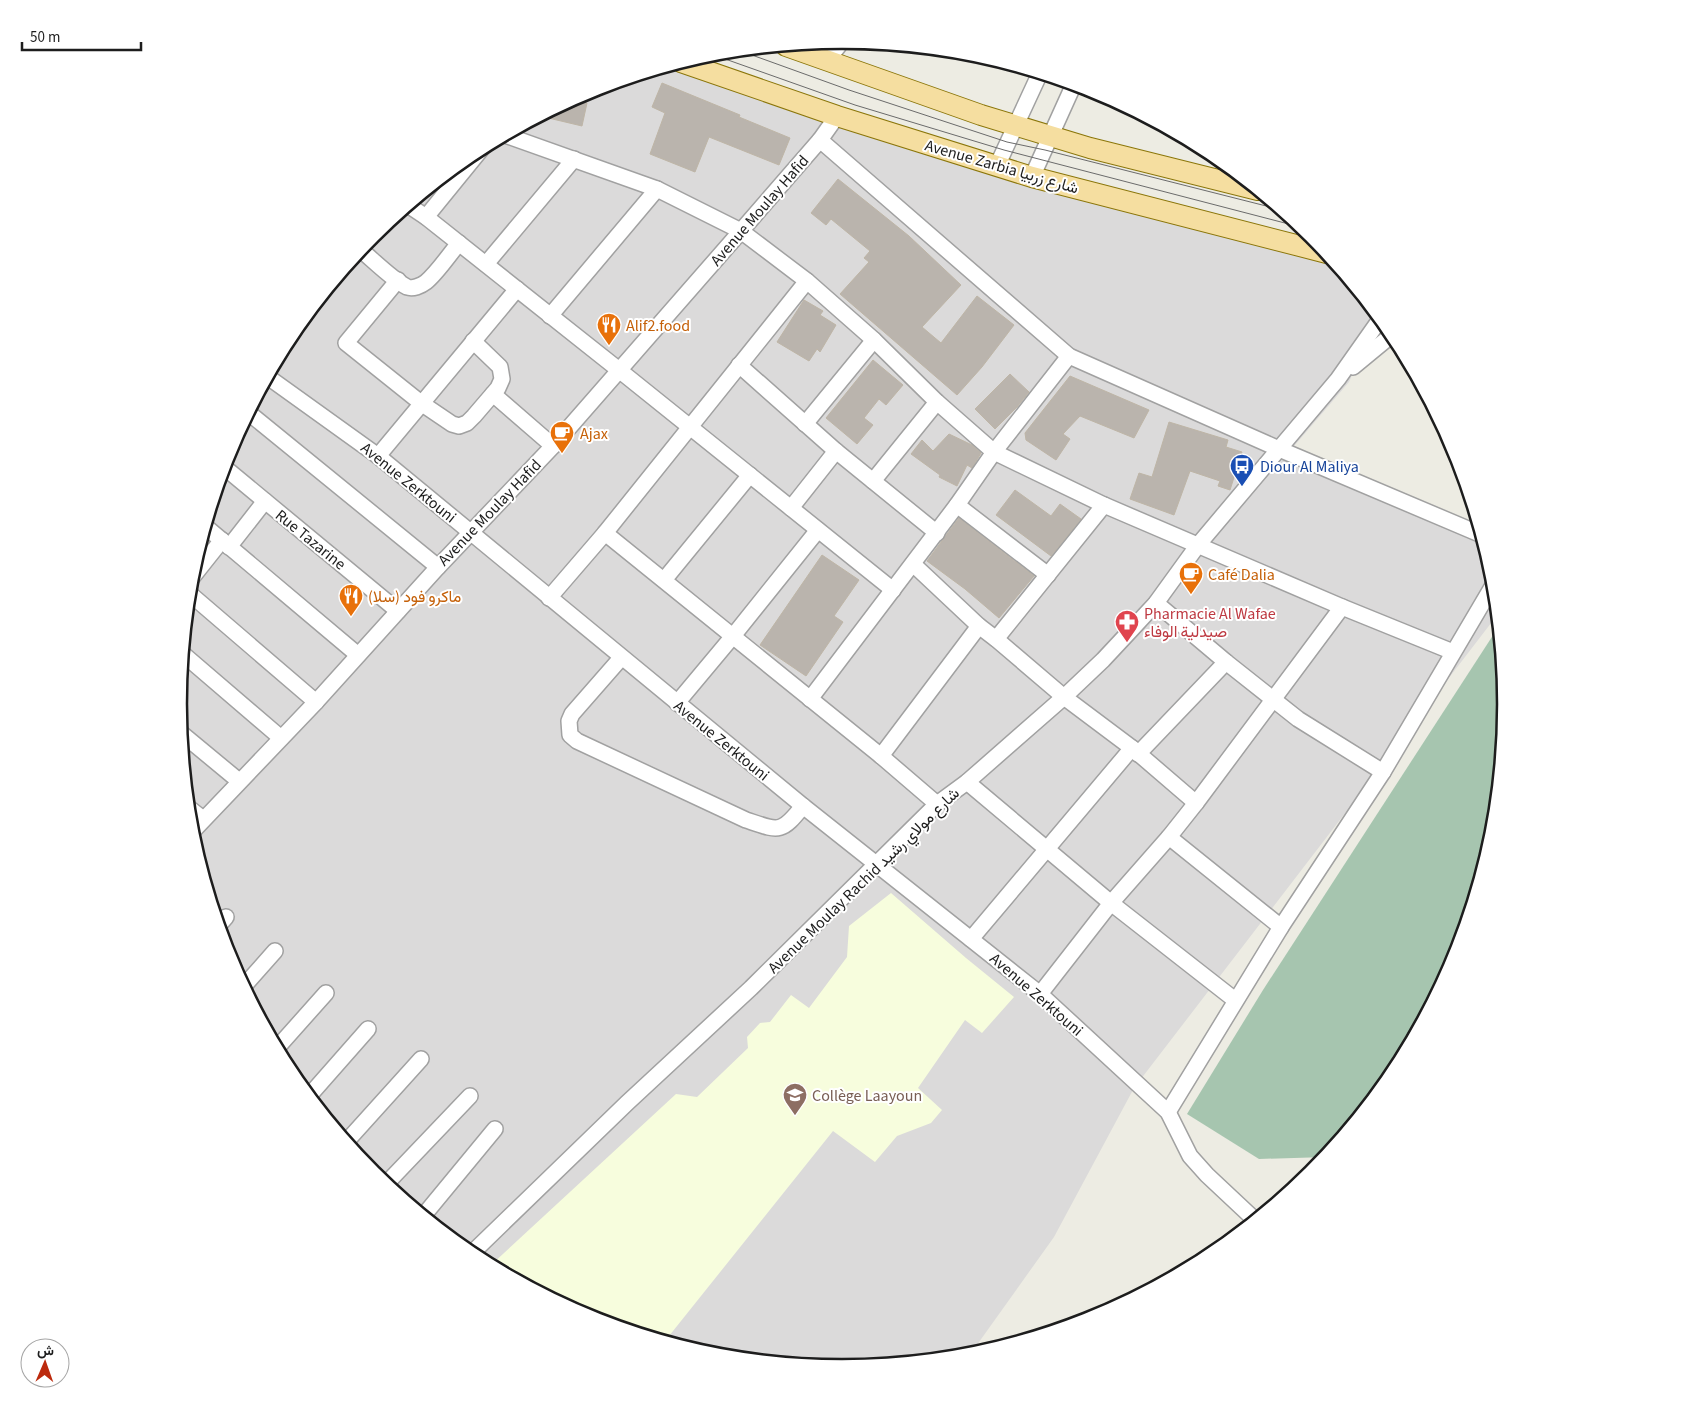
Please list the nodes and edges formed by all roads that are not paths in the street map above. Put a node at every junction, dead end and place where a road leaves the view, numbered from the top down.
1 (836, 49) edge
2 (798, 50) edge
3 (827, 61) junction
4 (693, 66) edge
5 (1037, 79) edge
6 (1071, 91) edge
7 (837, 116) junction
8 (1015, 125) junction
9 (1050, 136) junction
10 (513, 138) edge
11 (820, 140) junction
12 (574, 159) junction
13 (997, 166) junction
14 (466, 168) edge
15 (1032, 177) junction
16 (1244, 187) edge
17 (657, 189) junction
18 (413, 208) edge
19 (426, 217) junction
20 (741, 231) junction
21 (459, 243) junction
22 (1314, 250) edge
23 (366, 254) edge
24 (486, 264) junction
25 (398, 280) junction
26 (807, 282) junction
27 (517, 289) junction
28 (550, 316) junction
29 (1376, 325) edge
30 (1387, 339) edge
31 (874, 340) junction
32 (473, 341) junction
33 (1069, 356) junction
34 (739, 366) junction
35 (619, 370) junction
36 (1338, 379) junction
37 (273, 380) edge
38 (492, 394) junction
39 (937, 402) junction
40 (421, 403) junction
41 (254, 417) edge
42 (805, 424) junction
43 (690, 427) junction
44 (553, 446) junction
45 (1279, 449) junction
46 (836, 450) junction
47 (994, 452) junction
48 (378, 456) junction
49 (230, 472) edge
50 (750, 475) junction
51 (873, 481) junction
52 (265, 501) junction
53 (958, 505) junction
54 (1104, 505) junction
55 (791, 508) junction
56 (818, 530) junction
57 (211, 531) edge
58 (471, 532) junction
59 (605, 532) junction
60 (1474, 532) edge
61 (937, 533) junction
62 (225, 543) junction
63 (1198, 545) junction
64 (203, 563) edge
65 (913, 564) junction
66 (438, 567) junction
67 (1048, 575) junction
68 (664, 580) junction
69 (893, 590) junction
70 (1488, 593) edge
71 (196, 598) edge
72 (549, 598) junction
73 (1156, 603) junction
74 (1342, 607) junction
75 (398, 611) junction
76 (979, 626) junction
77 (733, 636) junction
78 (996, 639) junction
79 (1453, 652) junction
80 (358, 656) junction
81 (621, 658) junction
82 (189, 659) edge
83 (1226, 662) junction
84 (1064, 697) junction
85 (810, 698) junction
86 (1272, 700) junction
87 (316, 702) junction
88 (677, 703) junction
89 (281, 738) junction
90 (189, 739) edge
91 (1135, 751) junction
92 (881, 756) junction
93 (1383, 772) junction
94 (239, 781) junction
95 (967, 782) junction
96 (1196, 803) junction
97 (937, 804) junction
98 (803, 806) junction
99 (197, 814) edge
100 (203, 819) junction
101 (199, 824) edge
102 (1169, 837) junction
103 (1047, 849) junction
104 (876, 863) junction
105 (1112, 903) junction
106 (1281, 927) junction
107 (971, 939) junction
108 (276, 951) dead end
109 (249, 981) edge
110 (326, 993) dead end
111 (1040, 994) junction
112 (1235, 1000) junction
113 (368, 1029) dead end
114 (282, 1043) edge
115 (421, 1059) dead end
116 (314, 1090) edge
117 (470, 1096) dead end
118 (1168, 1112) junction
119 (495, 1129) dead end
120 (351, 1137) edge
121 (391, 1179) edge
122 (427, 1211) edge
123 (1251, 1216) edge
124 (477, 1248) edge

1 - 3 street
2 - 3 main road
3 - 8 main road
4 - 7 main road, Avenue Zarbia شارع زربيا
5 - 8 street
6 - 9 street
7 - 11 street, Avenue Moulay Hafid
7 - 13 main road, Avenue Zarbia شارع زربيا
8 - 9 main road
8 - 13 street
9 - 15 street
9 - 16 main road
10 - 12 street
11 - 20 street, Avenue Moulay Hafid
11 - 33 street
12 - 17 street
12 - 24 street
13 - 15 main road, Avenue Zarbia شارع زربيا
14 - 19 street
15 - 22 main road, Avenue Zarbia شارع زربيا
17 - 20 street
17 - 28 street
18 - 19 street
19 - 21 street
20 - 26 street
20 - 35 street, Avenue Moulay Hafid
21 - 24 street
21 - 25 street
23 - 25 street
24 - 27 street
25 - 40 street
26 - 31 street
26 - 34 street
27 - 28 street
27 - 32 street
28 - 35 street
29 - 36 street, Avenue Moulay Rachid شارع مولاي رشيد
30 - 36 street, Avenue Moulay Rachid شارع مولاي رشيد
31 - 39 street
31 - 42 street
32 - 38 street
32 - 40 street
33 - 45 street
33 - 47 street
34 - 42 street
34 - 43 street
35 - 43 street
35 - 44 street, Avenue Moulay Hafid
36 - 45 street, Avenue Moulay Rachid شارع مولاي رشيد
37 - 48 street, Avenue Zerktouni
38 - 40 street
38 - 44 street
39 - 47 street
39 - 51 street
40 - 48 street
41 - 66 street
42 - 46 street
43 - 50 street
43 - 59 street
44 - 58 street, Avenue Moulay Hafid
45 - 60 street
45 - 63 street, Avenue Moulay Rachid شارع مولاي رشيد
46 - 51 street
46 - 55 street
47 - 53 street
47 - 54 street
48 - 58 street, Avenue Zerktouni
49 - 52 street, Rue Tazarine
50 - 55 street
50 - 68 street
51 - 61 street
52 - 62 street
52 - 75 street, Rue Tazarine
53 - 61 street
53 - 67 street
54 - 63 street
54 - 67 street
55 - 56 street
56 - 69 street
56 - 77 street
57 - 62 street
58 - 66 street, Avenue Moulay Hafid
58 - 72 street, Avenue Zerktouni
59 - 68 street
59 - 72 street
61 - 65 street
62 - 64 street
62 - 80 street
63 - 73 street, Avenue Moulay Rachid شارع مولاي رشيد
63 - 74 street
65 - 69 street
65 - 76 street
66 - 75 street, Avenue Moulay Hafid
67 - 78 street
68 - 77 street
69 - 85 street
70 - 79 street
71 - 87 street
72 - 81 street, Avenue Zerktouni
73 - 83 street
73 - 84 street, Avenue Moulay Rachid شارع مولاي رشيد
74 - 79 street
74 - 86 street
75 - 80 street, Avenue Moulay Hafid
76 - 78 street
76 - 92 street
77 - 85 street
77 - 88 street
78 - 84 street
79 - 93 street
80 - 87 street, Avenue Moulay Hafid
81 - 88 street, Avenue Zerktouni
81 - 98 street
82 - 89 street
83 - 86 street
83 - 91 street
84 - 91 street
84 - 95 street, Avenue Moulay Rachid شارع مولاي رشيد
85 - 92 street
86 - 93 street
86 - 96 street
87 - 89 street, Avenue Moulay Hafid
88 - 98 street, Avenue Zerktouni
89 - 94 street, Avenue Moulay Hafid
90 - 94 street
91 - 96 street
91 - 103 street
92 - 97 street
93 - 106 street
94 - 100 street, Avenue Moulay Hafid
95 - 97 street, Avenue Moulay Rachid شارع مولاي رشيد
95 - 103 street
96 - 102 street
97 - 104 street, Avenue Moulay Rachid شارع مولاي رشيد
98 - 104 street, Avenue Zerktouni
99 - 100 street
100 - 101 street, Avenue Moulay Hafid
102 - 105 street
102 - 106 street
103 - 105 street
103 - 107 street
104 - 107 street, Avenue Zerktouni
104 - 124 street, Avenue Moulay Rachid شارع مولاي رشيد
105 - 111 street
105 - 112 street
106 - 112 street
107 - 111 street, Avenue Zerktouni
108 - 109 street
110 - 114 street
111 - 118 street, Avenue Zerktouni
112 - 118 street
113 - 116 street
115 - 120 street
117 - 121 street
118 - 123 street
119 - 122 street

